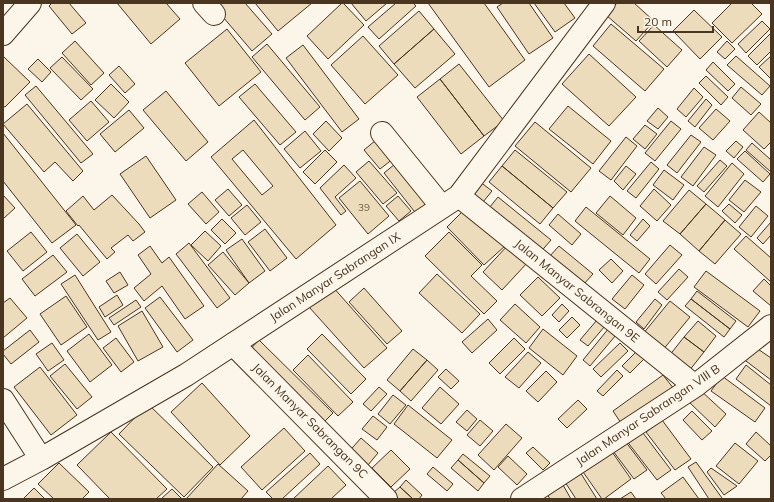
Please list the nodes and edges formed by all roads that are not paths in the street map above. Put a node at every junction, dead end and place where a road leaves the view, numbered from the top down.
1 (30, 3) edge
2 (604, 3) edge
3 (3, 34) edge
4 (382, 132) dead end
5 (450, 202) junction
6 (771, 326) edge
7 (233, 344) junction
8 (695, 386) junction
9 (3, 400) edge
10 (41, 459) junction
11 (3, 479) edge
12 (386, 499) edge
13 (522, 499) edge

1 - 3 street
2 - 5 street, Jalan Manyar Sabrangan IX
4 - 5 street, Jalan Manyar Sabrangan 9E
5 - 7 street, Jalan Manyar Sabrangan IX
5 - 8 street, Jalan Manyar Sabrangan 9E
6 - 8 street, Jalan Manyar Sabrangan VIII B
7 - 10 street, Jalan Manyar Sabrangan IX
7 - 12 street, Jalan Manyar Sabrangan 9C
8 - 13 street, Jalan Manyar Sabrangan VIII B
9 - 10 street
10 - 11 street, Jalan Manyar Sabrangan IX

